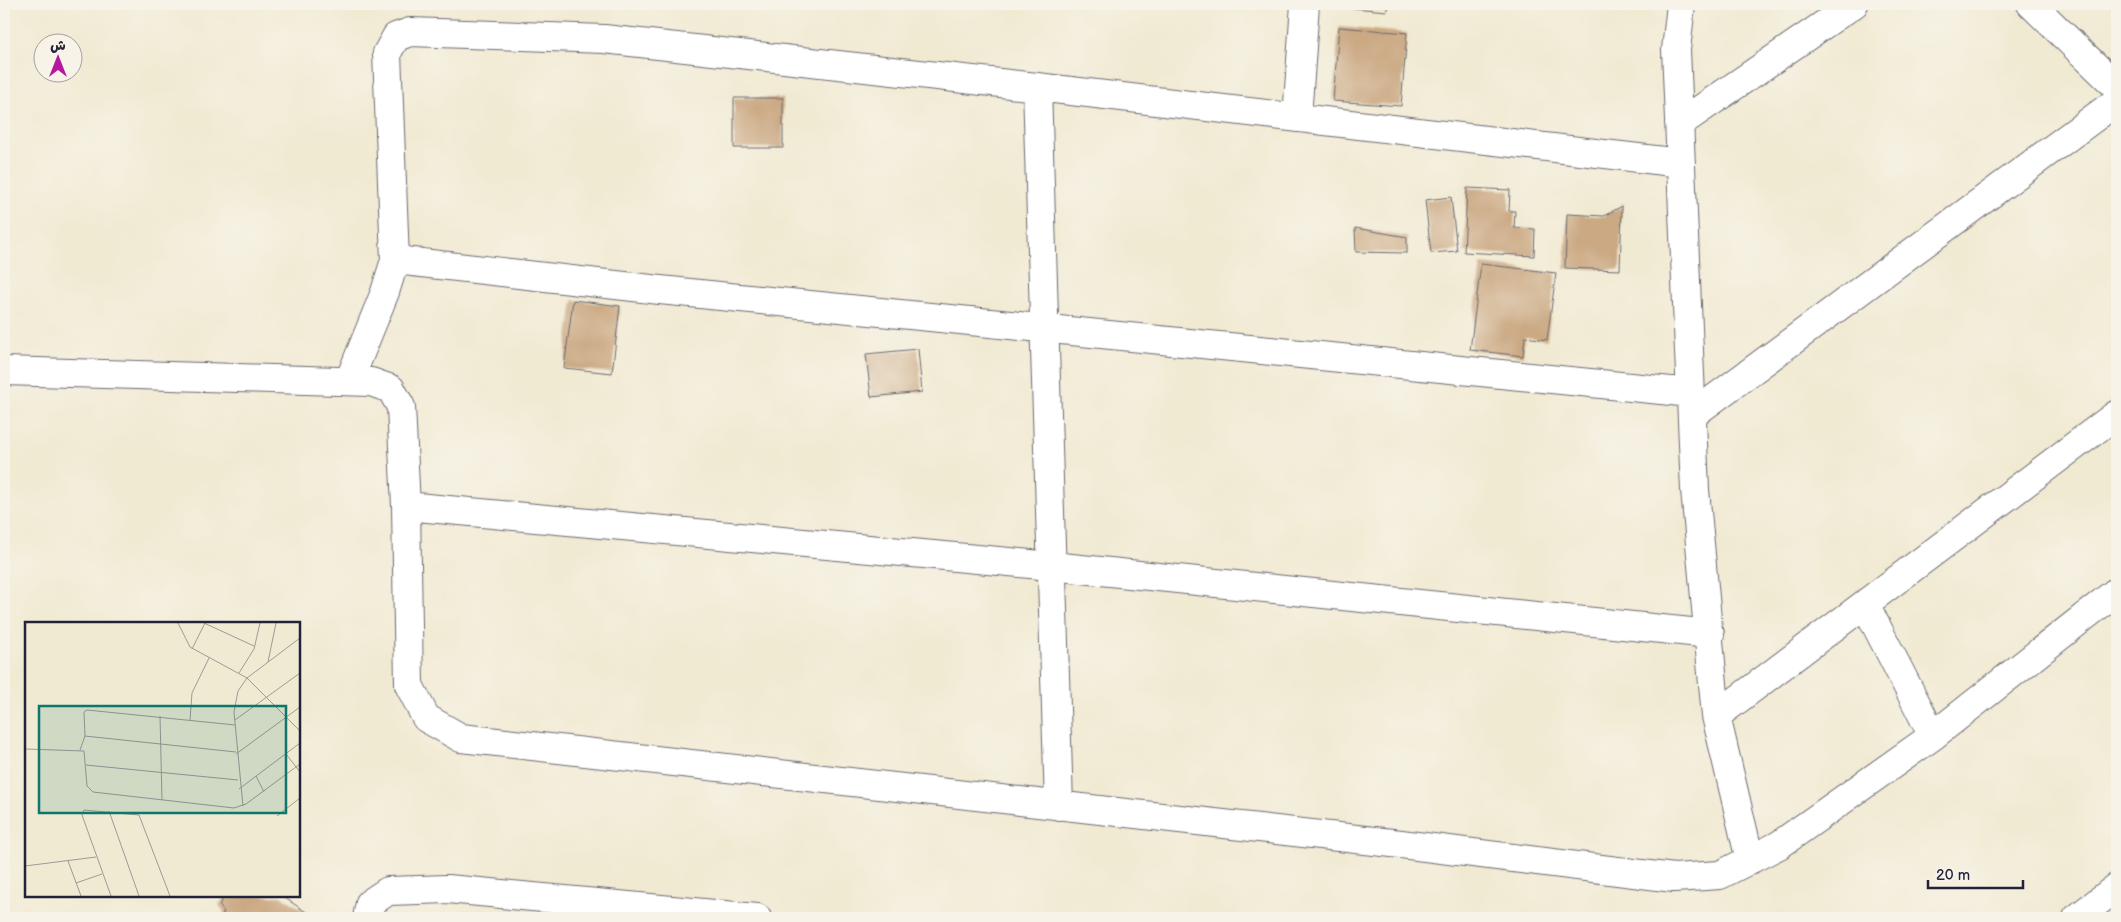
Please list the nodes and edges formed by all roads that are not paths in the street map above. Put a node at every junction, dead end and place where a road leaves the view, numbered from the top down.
1 (1304, 4) edge
2 (1681, 4) edge
3 (1854, 4) edge
4 (2031, 4) edge
5 (1037, 87) junction
6 (2117, 88) edge
7 (2117, 101) edge
8 (1297, 118) junction
9 (1679, 124) junction
10 (1681, 163) junction
11 (395, 260) junction
12 (1045, 328) junction
13 (4, 371) edge
14 (350, 381) junction
15 (1692, 404) junction
16 (2117, 415) edge
17 (406, 506) junction
18 (1052, 566) junction
19 (2117, 591) edge
20 (1865, 604) junction
21 (1710, 634) junction
22 (1716, 716) junction
23 (1934, 736) junction
24 (1059, 806) junction
25 (1750, 860) junction
26 (2117, 887) edge
27 (602, 911) edge
28 (367, 918) edge
29 (757, 918) edge
30 (2077, 918) edge

1 - 8 street
2 - 9 street
3 - 9 street
4 - 6 street
5 - 8 street
5 - 11 street
5 - 12 street
7 - 15 street
8 - 10 street
9 - 10 street
10 - 15 street
11 - 12 street
11 - 14 street
12 - 15 street
12 - 18 street
13 - 14 street
14 - 17 street
15 - 21 street
16 - 20 street
17 - 18 street
17 - 24 street
18 - 21 street
18 - 24 street
19 - 23 street
20 - 22 street
20 - 23 street
21 - 22 street
22 - 25 street
23 - 25 street
24 - 25 street
26 - 30 street
27 - 28 street
27 - 29 street

